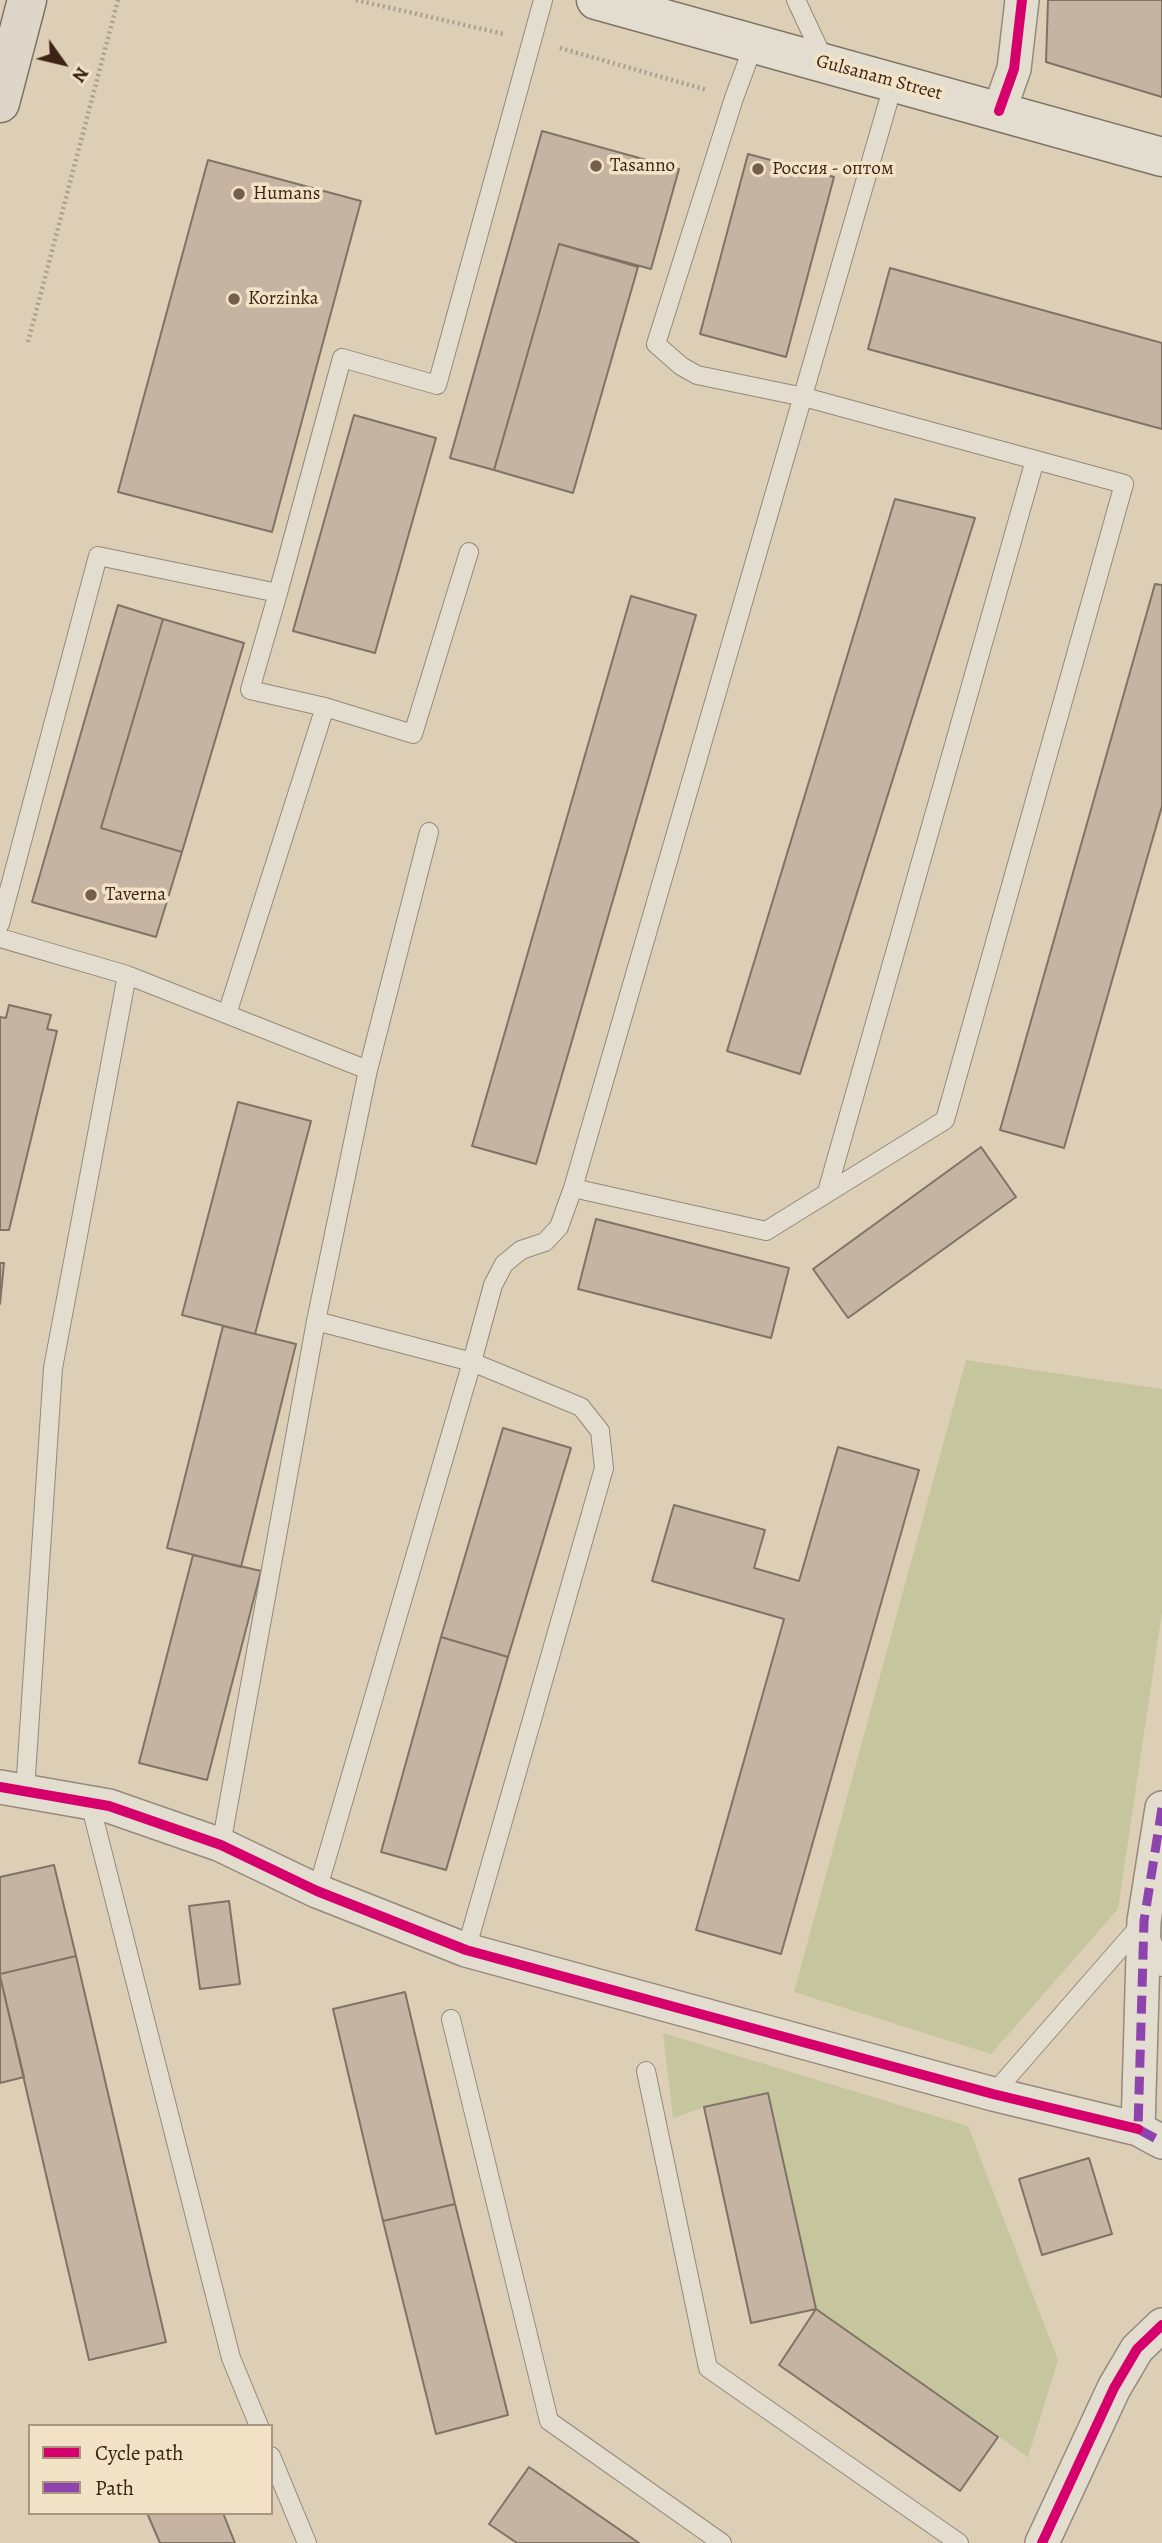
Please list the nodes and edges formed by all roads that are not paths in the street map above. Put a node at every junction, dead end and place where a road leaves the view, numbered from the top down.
1 (27, 0) edge
2 (543, 0) edge
3 (596, 0) edge
4 (796, 0) edge
5 (1022, 0) edge
6 (754, 44) junction
7 (826, 63) junction
8 (894, 82) junction
9 (0, 103) edge
10 (999, 111) junction
11 (1162, 157) edge
12 (804, 397) junction
13 (1035, 460) junction
14 (469, 552) dead end
15 (278, 593) junction
16 (325, 707) junction
17 (429, 832) dead end
18 (0, 924) edge
19 (0, 938) edge
20 (127, 975) junction
21 (227, 1014) junction
22 (368, 1070) junction
23 (573, 1188) junction
24 (827, 1192) junction
25 (316, 1321) junction
26 (472, 1362) junction
27 (12, 1789) edge
28 (90, 1803) junction
29 (1162, 1808) edge
30 (222, 1845) junction
31 (317, 1891) junction
32 (1144, 1921) junction
33 (466, 1950) junction
34 (1162, 1968) edge
35 (451, 2019) dead end
36 (646, 2071) dead end
37 (993, 2094) junction
38 (1150, 2135) edge
39 (1162, 2325) edge
40 (258, 2424) edge
41 (273, 2461) edge
42 (307, 2543) edge
43 (722, 2543) edge
44 (959, 2543) edge
45 (1042, 2543) edge

1 - 9 main road
2 - 15 lane
3 - 6 main road, Gulsanam Street
4 - 7 lane
5 - 10 street
6 - 7 main road, Gulsanam Street
6 - 12 lane
7 - 8 main road, Gulsanam Street
8 - 10 main road, Gulsanam Street
8 - 12 lane
10 - 11 main road, Gulsanam Street
12 - 13 lane
12 - 23 lane
13 - 24 lane
13 - 24 lane
14 - 16 lane
15 - 16 lane
15 - 18 lane
16 - 21 lane
17 - 22 lane
19 - 20 lane
20 - 21 lane
20 - 27 lane
21 - 22 lane
22 - 25 lane
23 - 24 lane
23 - 26 lane
25 - 26 lane
25 - 30 lane
26 - 31 lane
26 - 33 lane
27 - 28 street
28 - 30 street
28 - 40 lane
29 - 32 street
30 - 31 street
31 - 33 street
32 - 34 lane
32 - 37 lane
32 - 38 street
33 - 37 street
35 - 43 lane
36 - 44 lane
37 - 38 street
39 - 45 street
41 - 42 lane

